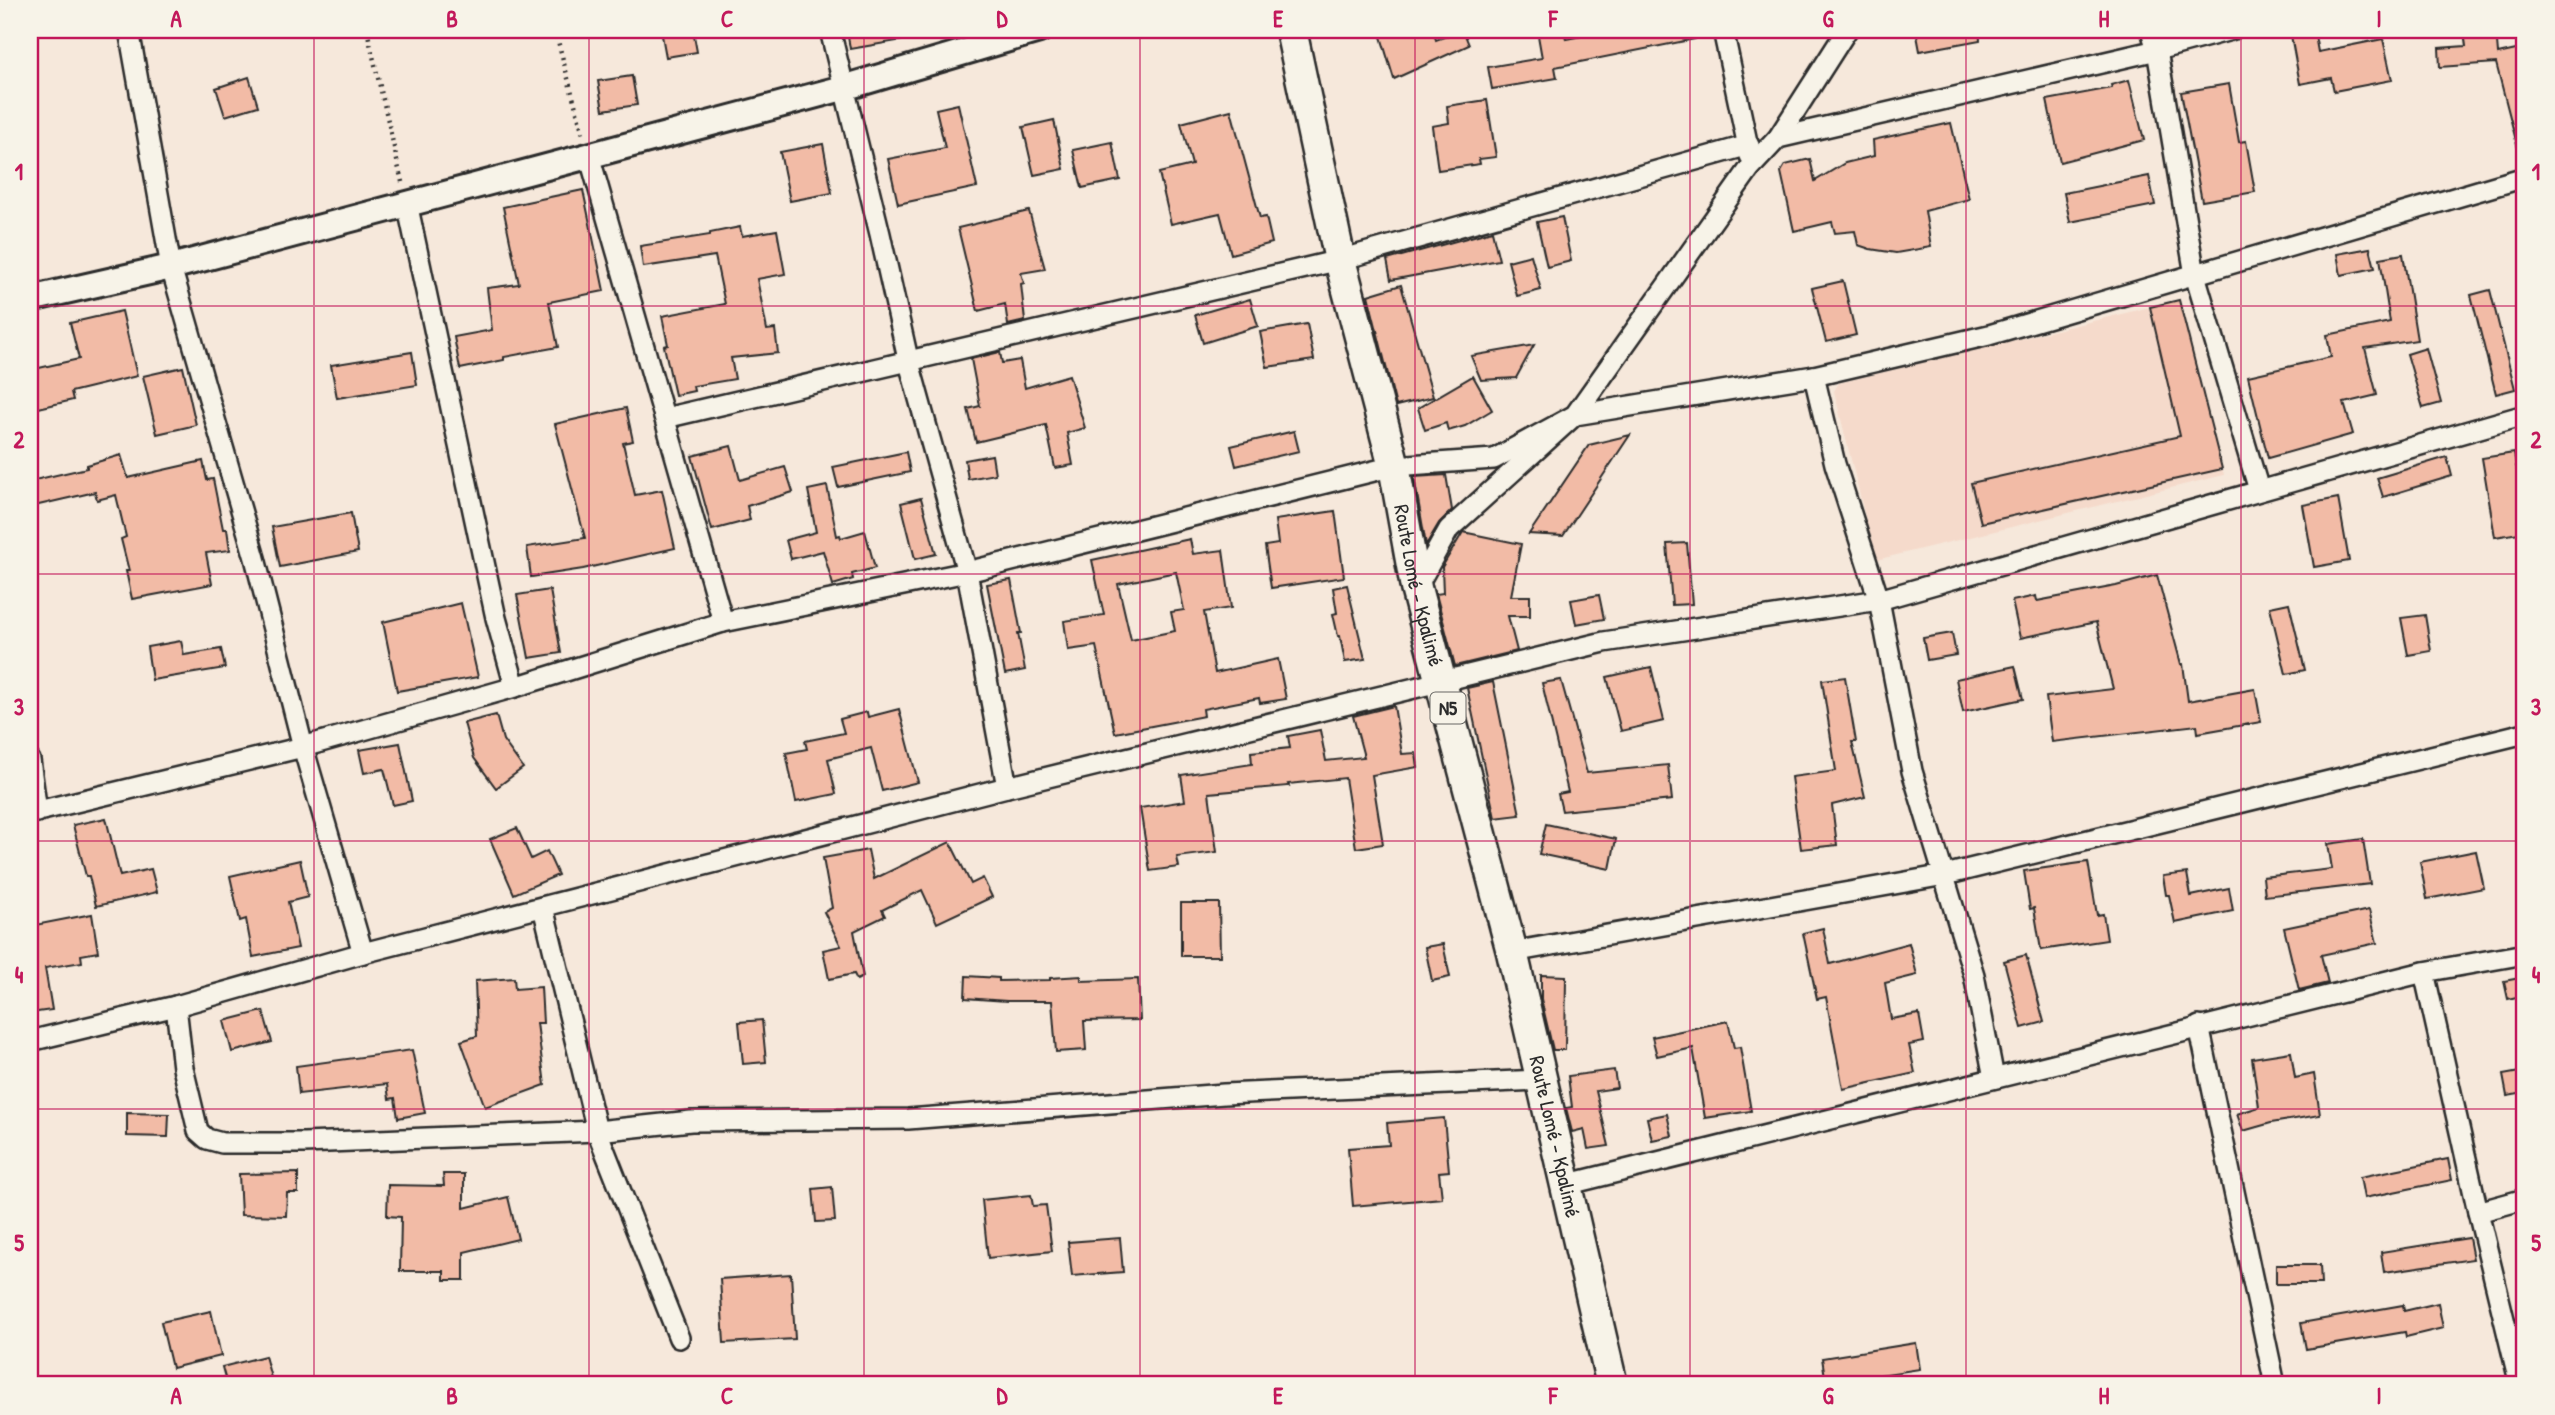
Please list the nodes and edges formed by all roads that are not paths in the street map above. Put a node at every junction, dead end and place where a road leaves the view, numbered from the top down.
1 (129, 30) edge
2 (830, 30) edge
3 (1039, 30) edge
4 (1291, 30) edge
5 (1723, 30) edge
6 (1847, 30) edge
7 (2151, 30) edge
8 (2231, 30) edge
9 (2157, 50) junction
10 (843, 88) junction
11 (1778, 138) junction
12 (1749, 145) junction
13 (589, 155) junction
14 (1750, 168) junction
15 (2525, 177) edge
16 (407, 203) junction
17 (1340, 260) junction
18 (171, 267) junction
19 (2194, 275) junction
20 (30, 299) edge
21 (908, 359) junction
22 (1814, 376) junction
23 (1575, 415) junction
24 (2525, 415) edge
25 (665, 418) junction
26 (1394, 466) junction
27 (2259, 490) junction
28 (967, 572) junction
29 (1416, 589) junction
30 (1879, 600) junction
31 (723, 622) junction
32 (1441, 682) junction
33 (515, 687) junction
34 (2525, 733) edge
35 (303, 747) junction
36 (30, 760) edge
37 (1007, 788) junction
38 (33, 813) edge
39 (1945, 875) junction
40 (543, 907) junction
41 (1512, 952) junction
42 (363, 953) junction
43 (2525, 954) edge
44 (2424, 972) junction
45 (176, 1006) junction
46 (2199, 1026) junction
47 (30, 1041) edge
48 (1994, 1078) junction
49 (1542, 1080) junction
50 (597, 1131) junction
51 (1565, 1185) junction
52 (2525, 1199) edge
53 (2478, 1212) junction
54 (679, 1338) dead end
55 (1612, 1385) edge
56 (2275, 1385) edge
57 (2519, 1385) edge

1 - 18 street
2 - 10 street
3 - 10 street
4 - 17 main road, Route Lomé - Kpalimé / N5
5 - 12 street
6 - 11 street
7 - 9 street
8 - 9 street
9 - 11 street
9 - 19 street
10 - 13 street
10 - 21 street
11 - 14 street
12 - 14 street
12 - 17 street
13 - 16 street
13 - 25 street
14 - 23 street
15 - 19 street
16 - 18 street
16 - 33 street
17 - 21 street
17 - 26 main road, Route Lomé - Kpalimé / N5
18 - 20 street
18 - 35 street
19 - 22 street
19 - 27 street
21 - 25 street
21 - 28 street
22 - 23 street
22 - 30 street
23 - 26 street
23 - 29 street
24 - 27 street
25 - 31 street
26 - 28 street
26 - 29 main road, Route Lomé - Kpalimé / N5
27 - 30 street
28 - 31 street
28 - 37 street
29 - 32 main road, Route Lomé - Kpalimé / N5
30 - 32 street
30 - 39 street
31 - 33 street
32 - 37 street
32 - 41 main road, Route Lomé - Kpalimé / N5
33 - 35 street
34 - 39 street
35 - 38 street
35 - 42 street
36 - 38 street
37 - 40 street
39 - 41 street
39 - 48 street
40 - 42 street
40 - 50 street
41 - 49 main road, Route Lomé - Kpalimé / N5
42 - 45 street
43 - 44 street
44 - 46 street
44 - 53 street
45 - 47 street
45 - 50 street
46 - 48 street
46 - 56 street
48 - 51 street
49 - 50 street
49 - 51 main road, Route Lomé - Kpalimé / N5
50 - 54 street
51 - 55 main road, Route Lomé - Kpalimé / N5
52 - 53 street
53 - 57 street

